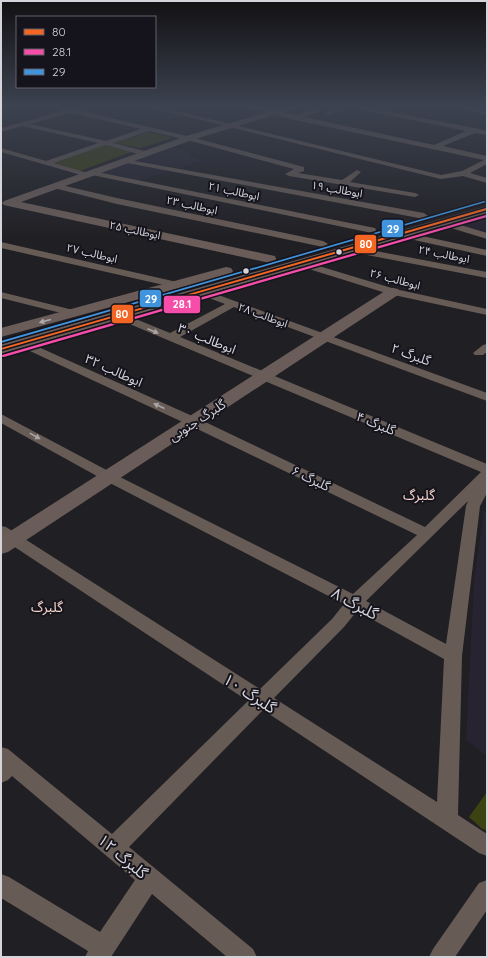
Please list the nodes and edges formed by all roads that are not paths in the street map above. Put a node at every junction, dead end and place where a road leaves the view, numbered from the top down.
1 (7, 152) edge
2 (80, 152) edge
3 (137, 152) edge
4 (151, 152) edge
5 (239, 152) edge
6 (337, 152) edge
7 (457, 152) edge
8 (145, 154) junction
9 (487, 158) edge
10 (127, 161) junction
11 (487, 162) edge
12 (47, 163) junction
13 (444, 168) dead end
14 (357, 172) dead end
15 (90, 174) junction
16 (463, 174) junction
17 (487, 181) edge
18 (344, 183) junction
19 (57, 186) junction
20 (487, 198) edge
21 (5, 202) edge
22 (464, 205) junction
23 (393, 210) junction
24 (483, 210) edge
25 (424, 216) junction
26 (441, 222) junction
27 (372, 230) junction
28 (398, 234) junction
29 (487, 236) edge
30 (324, 244) junction
31 (1, 245) edge
32 (349, 249) junction
33 (487, 253) edge
34 (270, 259) junction
35 (299, 263) junction
36 (487, 275) edge
37 (177, 285) junction
38 (202, 292) junction
39 (393, 292) junction
40 (1, 295) edge
41 (233, 304) junction
42 (487, 312) edge
43 (73, 314) junction
44 (117, 315) junction
45 (1, 333) edge
46 (170, 338) junction
47 (325, 338) junction
48 (21, 343) junction
49 (1, 349) edge
50 (264, 377) junction
51 (487, 397) edge
52 (1, 418) edge
53 (194, 422) junction
54 (487, 469) edge
55 (487, 474) edge
56 (109, 477) junction
57 (487, 478) edge
58 (427, 534) junction
59 (5, 539) edge
60 (355, 602) junction
61 (453, 656) junction
62 (261, 700) junction
63 (4, 764) edge
64 (447, 820) junction
65 (487, 846) edge
66 (113, 848) junction
67 (149, 878) junction
68 (1, 885) edge
69 (487, 891) edge
70 (100, 952) edge
71 (445, 956) edge
72 (245, 957) edge

1 - 12 street, ابوطالب ۲۱
2 - 12 street
3 - 8 street
4 - 8 street
5 - 18 street
6 - 16 street
7 - 9 street
8 - 10 street
10 - 15 street
10 - 23 street, ابوطالب ۱۹
11 - 16 street
12 - 15 street, ابوطالب ۲۱
13 - 16 street
14 - 18 street
15 - 19 street
15 - 27 street, ابوطالب ۲۱
16 - 17 street
18 - 23 street
19 - 21 street
19 - 30 street, ابوطالب ۲۳
20 - 22 street
21 - 34 street, ابوطالب ۲۵
22 - 24 street
22 - 25 street
23 - 25 street, ابوطالب ۱۹
24 - 26 street
25 - 27 street
26 - 28 street
26 - 29 street
27 - 30 street
28 - 32 street
28 - 33 street
30 - 34 street
31 - 37 street, ابوطالب ۲۷
32 - 35 street
32 - 36 street, ابوطالب ۲۴
34 - 37 street
35 - 38 street
35 - 39 street, ابوطالب ۲۶
37 - 43 street
38 - 41 street, ابوطالب ۲۸
38 - 44 street
39 - 42 street, ابوطالب ۲۶
39 - 47 street, گلبرگ جنوبی
40 - 43 street
41 - 46 street
41 - 47 street, ابوطالب ۲۸
43 -> 45 street
44 -> 46 street, ابوطالب ۳۰
44 - 48 street
46 - 50 street, ابوطالب ۳۰
47 - 50 street, گلبرگ جنوبی
47 - 51 street, گلبرگ ۲
48 - 49 street
53 -> 48 street, ابوطالب ۳۲
50 - 53 street, گلبرگ جنوبی
50 - 54 street, گلبرگ ۴
52 -> 56 street, گلبرگ ۸
53 - 56 street, گلبرگ جنوبی
53 - 58 street, گلبرگ ۶
55 - 58 street
56 - 59 street, گلبرگ جنوبی
56 - 60 street, گلبرگ ۸
57 - 61 street
58 - 60 street
59 - 62 street, گلبرگ ۱۰
60 - 61 street, گلبرگ ۸
60 - 62 street
61 - 64 street
62 - 64 street, گلبرگ ۱۰
62 - 66 street
63 - 66 street, گلبرگ ۱۲
64 - 65 street, گلبرگ ۱۰
66 - 67 street, گلبرگ ۱۲
67 - 70 street
67 - 72 street, گلبرگ ۱۲
68 - 70 street
69 - 71 street

